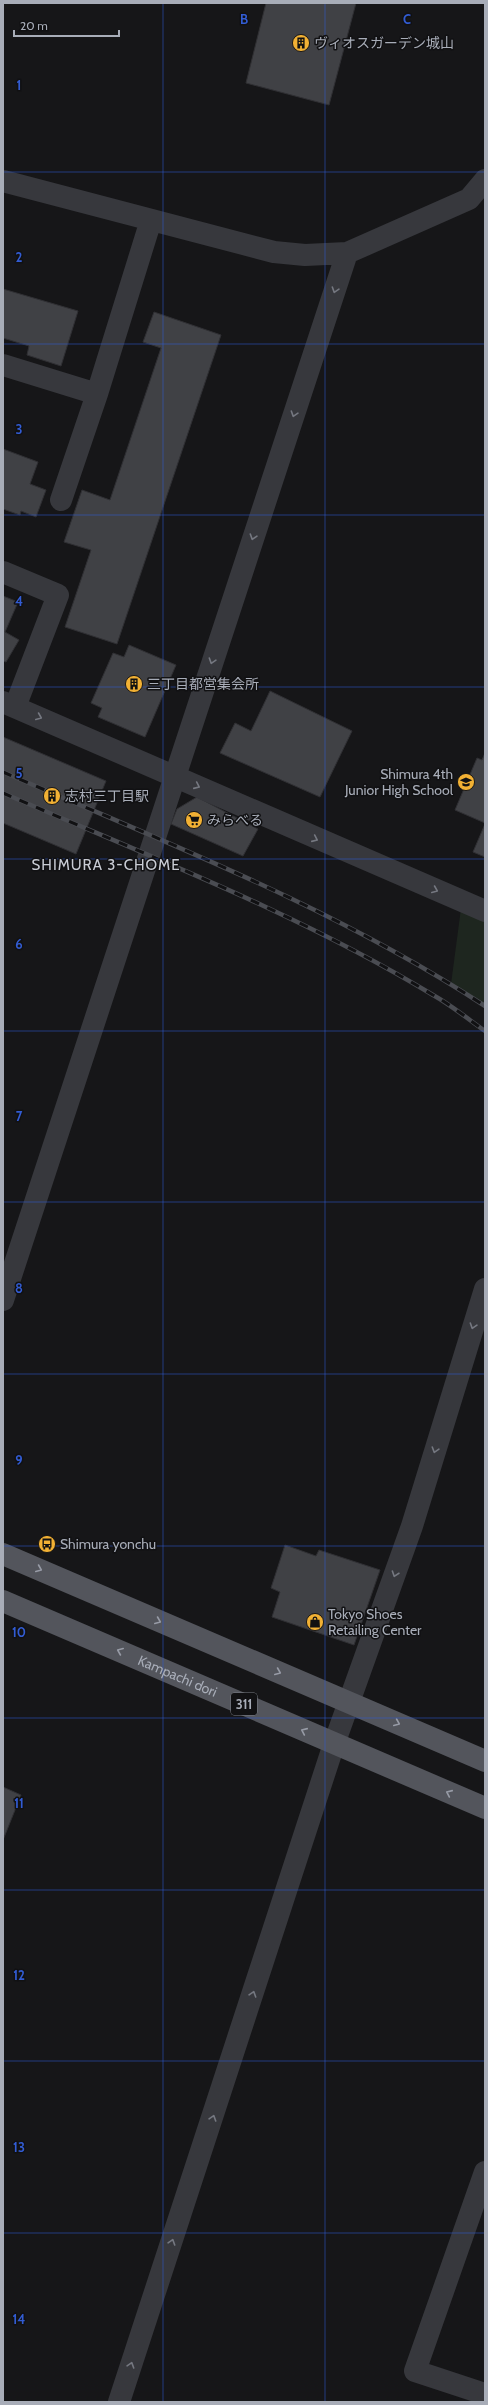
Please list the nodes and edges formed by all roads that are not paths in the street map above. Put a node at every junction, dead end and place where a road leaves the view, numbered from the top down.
1 (485, 180) edge
2 (3, 181) edge
3 (151, 220) junction
4 (347, 253) junction
5 (3, 365) edge
6 (97, 394) junction
7 (61, 500) dead end
8 (3, 572) edge
9 (9, 705) edge
10 (174, 776) junction
11 (485, 911) edge
12 (485, 1289) edge
13 (3, 1300) edge
14 (3, 1554) edge
15 (3, 1601) edge
16 (348, 1703) junction
17 (334, 1744) junction
18 (485, 1760) edge
19 (485, 1808) edge
20 (485, 2172) edge
21 (485, 2394) edge
22 (119, 2402) edge

1 - 4 street
2 - 3 street
3 - 4 street
3 - 6 street
4 -> 10 street
5 - 6 street
6 - 7 street
8 - 9 street
9 -> 10 street
10 -> 11 street
10 - 13 street
12 -> 16 street
14 -> 16 main road
17 -> 15 main road, Kampachi dori / 311
16 - 17 street
16 -> 18 main road
19 -> 17 main road, Kampachi dori / 311
22 -> 17 street
20 - 21 street

